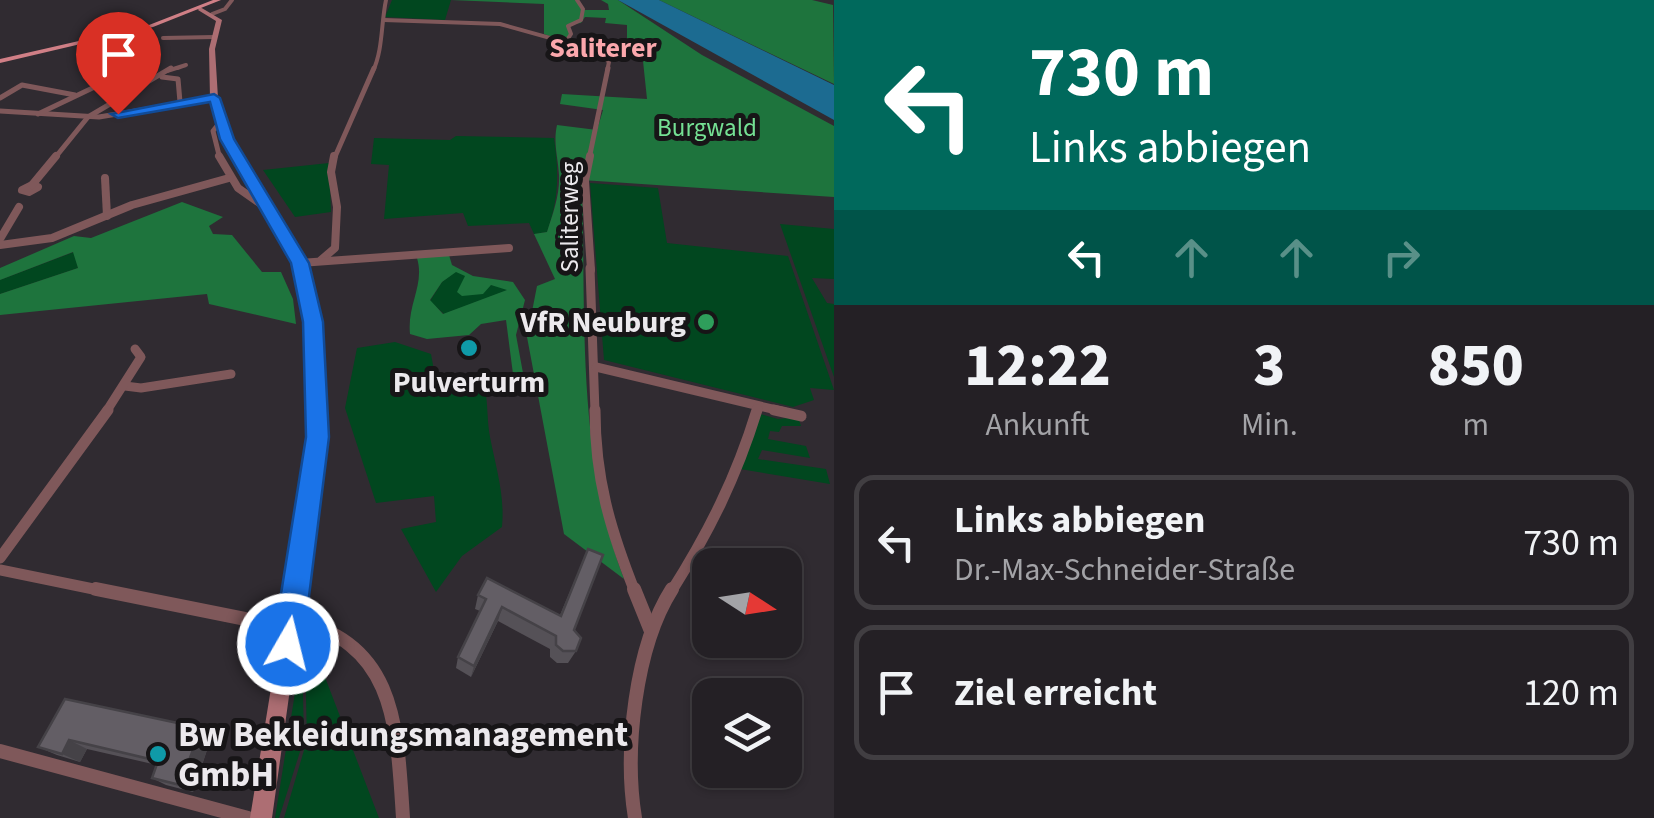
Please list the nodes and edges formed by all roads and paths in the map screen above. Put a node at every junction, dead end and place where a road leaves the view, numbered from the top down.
1 (218, 0) edge
2 (232, 0) edge
3 (386, 0) edge
4 (577, 0) edge
5 (198, 10) junction
6 (211, 13) junction
7 (183, 15) junction
8 (384, 20) junction
9 (214, 37) junction
10 (163, 38) dead end
11 (565, 43) junction
12 (0, 62) edge
13 (178, 68) dead end
14 (114, 76) dead end
15 (161, 76) junction
16 (76, 95) junction
17 (0, 98) edge
18 (214, 98) junction
19 (180, 102) junction
20 (0, 110) edge
21 (37, 114) junction
22 (88, 117) junction
23 (220, 121) junction
24 (104, 178) dead end
25 (230, 178) junction
26 (32, 185) dead end
27 (19, 207) dead end
28 (268, 209) junction
29 (106, 216) junction
30 (0, 242) edge
31 (509, 248) dead end
32 (322, 260) junction
33 (300, 263) junction
34 (135, 349) dead end
35 (596, 367) junction
36 (230, 374) dead end
37 (125, 386) junction
38 (758, 406) junction
39 (801, 416) dead end
40 (0, 558) edge
41 (0, 570) edge
42 (291, 624) junction
43 (651, 631) junction
44 (0, 751) edge
45 (248, 818) edge
46 (260, 818) edge
47 (404, 818) edge
48 (635, 818) edge

1 - 5 main road
2 - 6 street
3 - 8 street
4 - 11 street
5 - 6 main road
5 - 7 main road
6 - 7 main road
6 - 9 main road
7 - 12 main road
8 - 11 street, Saliterweg
8 - 32 street
9 - 10 street
9 - 18 main road
11 - 35 street, Saliterweg
13 - 15 street
14 - 16 street
15 - 19 street
15 - 22 street
16 - 17 street
16 - 21 street
18 - 19 street
18 - 23 main road
19 - 22 street
20 - 21 street
21 - 22 street
22 - 26 street
23 - 25 street
23 - 28 main road
24 - 29 street
25 - 28 street
25 - 29 street
27 - 30 street
28 - 33 main road
29 - 30 street
31 - 32 street
32 - 33 street
33 - 42 main road
34 - 37 street
35 - 38 street
35 - 43 street
36 - 37 street
37 - 40 street
38 - 39 street
38 - 43 street
41 - 42 street
42 - 46 main road
42 - 47 street
43 - 48 street
44 - 45 street

